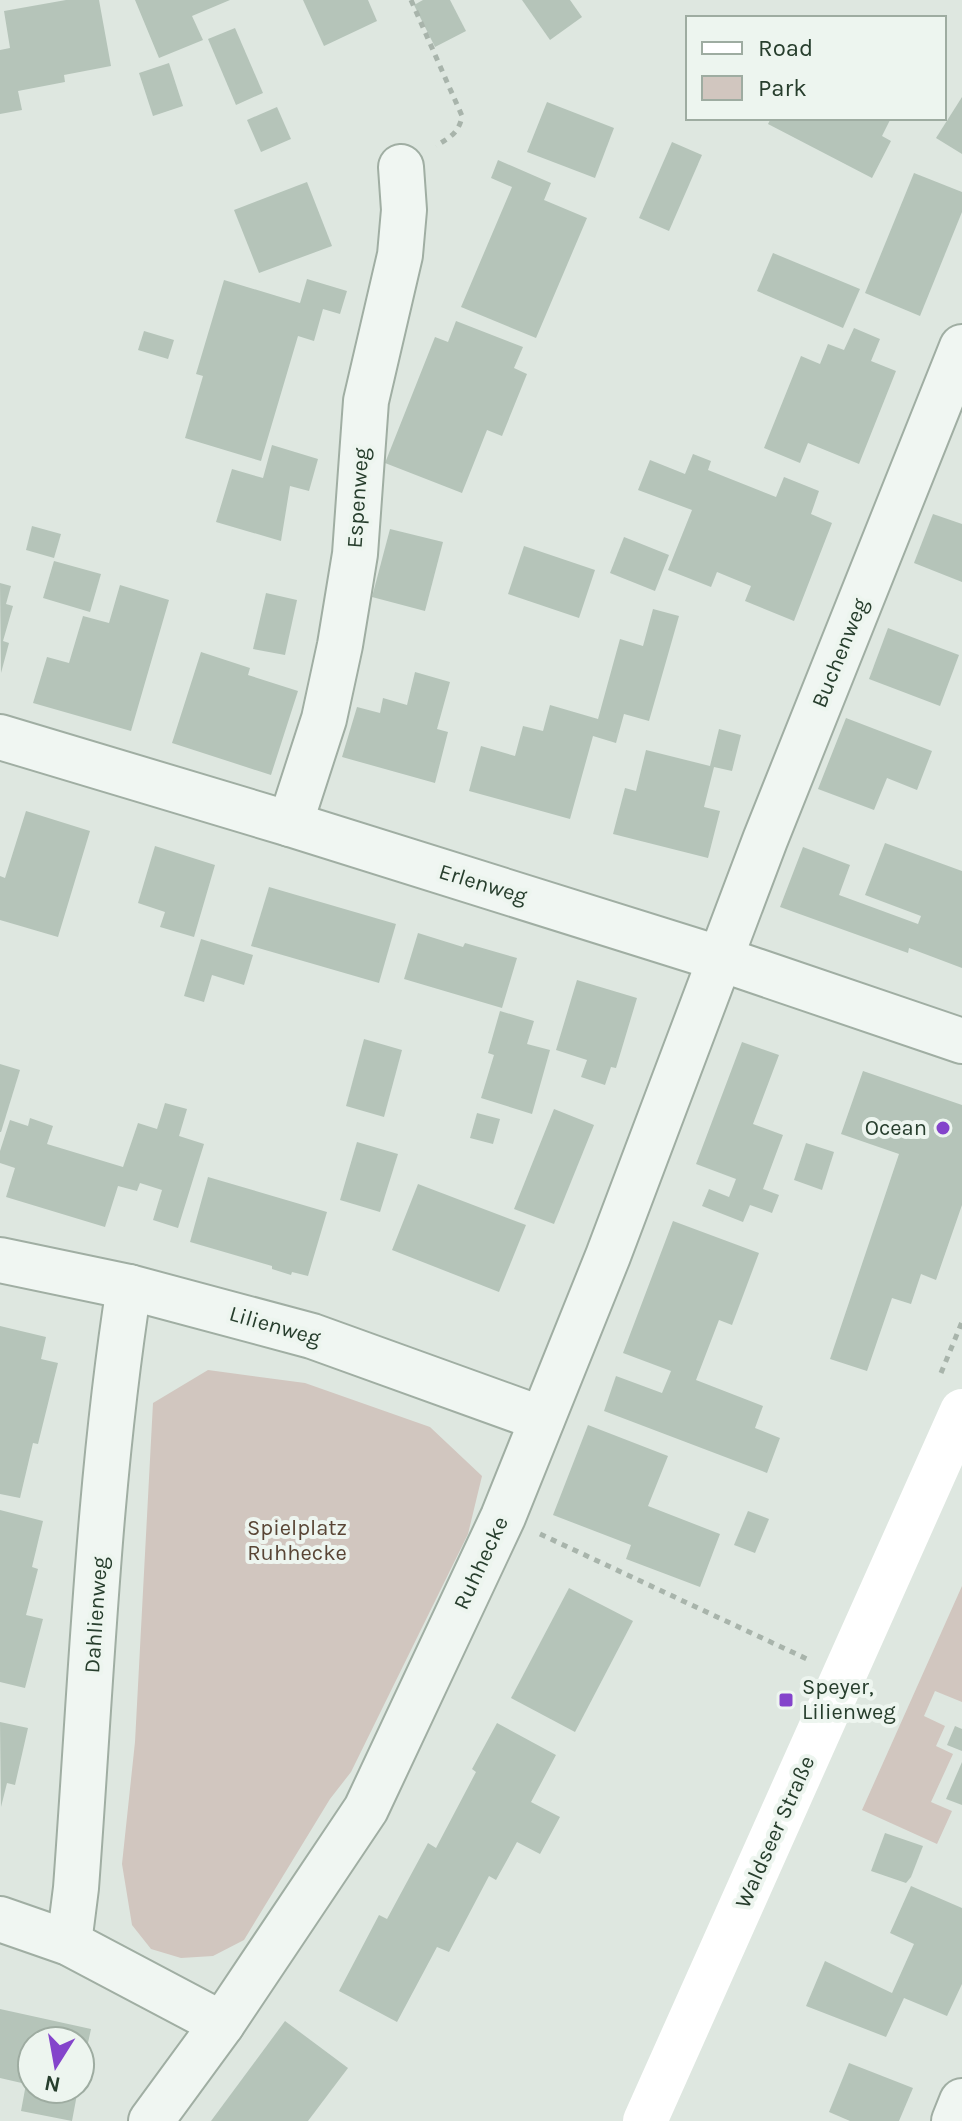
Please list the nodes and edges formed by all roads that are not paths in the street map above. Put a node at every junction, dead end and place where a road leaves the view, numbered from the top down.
1 (401, 167) road end
2 (962, 347) edge
3 (0, 737) edge
4 (290, 824) junction
5 (721, 959) junction
6 (962, 1041) edge
7 (0, 1260) edge
8 (129, 1287) junction
9 (962, 1411) edge
10 (542, 1419) junction
11 (0, 1919) edge
12 (69, 1943) junction
13 (222, 2024) junction
14 (962, 2101) edge
15 (151, 2121) edge
16 (645, 2121) edge
17 (954, 2121) edge

1 - 4 street, Espenweg
2 - 5 street, Buchenweg
3 - 4 street, Erlenweg
4 - 5 street, Erlenweg
5 - 6 street, Erlenweg
5 - 10 street, Ruhhecke
7 - 8 street, Lilienweg
8 - 10 street, Lilienweg
8 - 12 street, Dahlienweg
9 - 16 main road, Waldseer Straße
10 - 13 street, Ruhhecke
11 - 12 street
12 - 13 street
13 - 15 street, Ruhhecke
14 - 17 street

